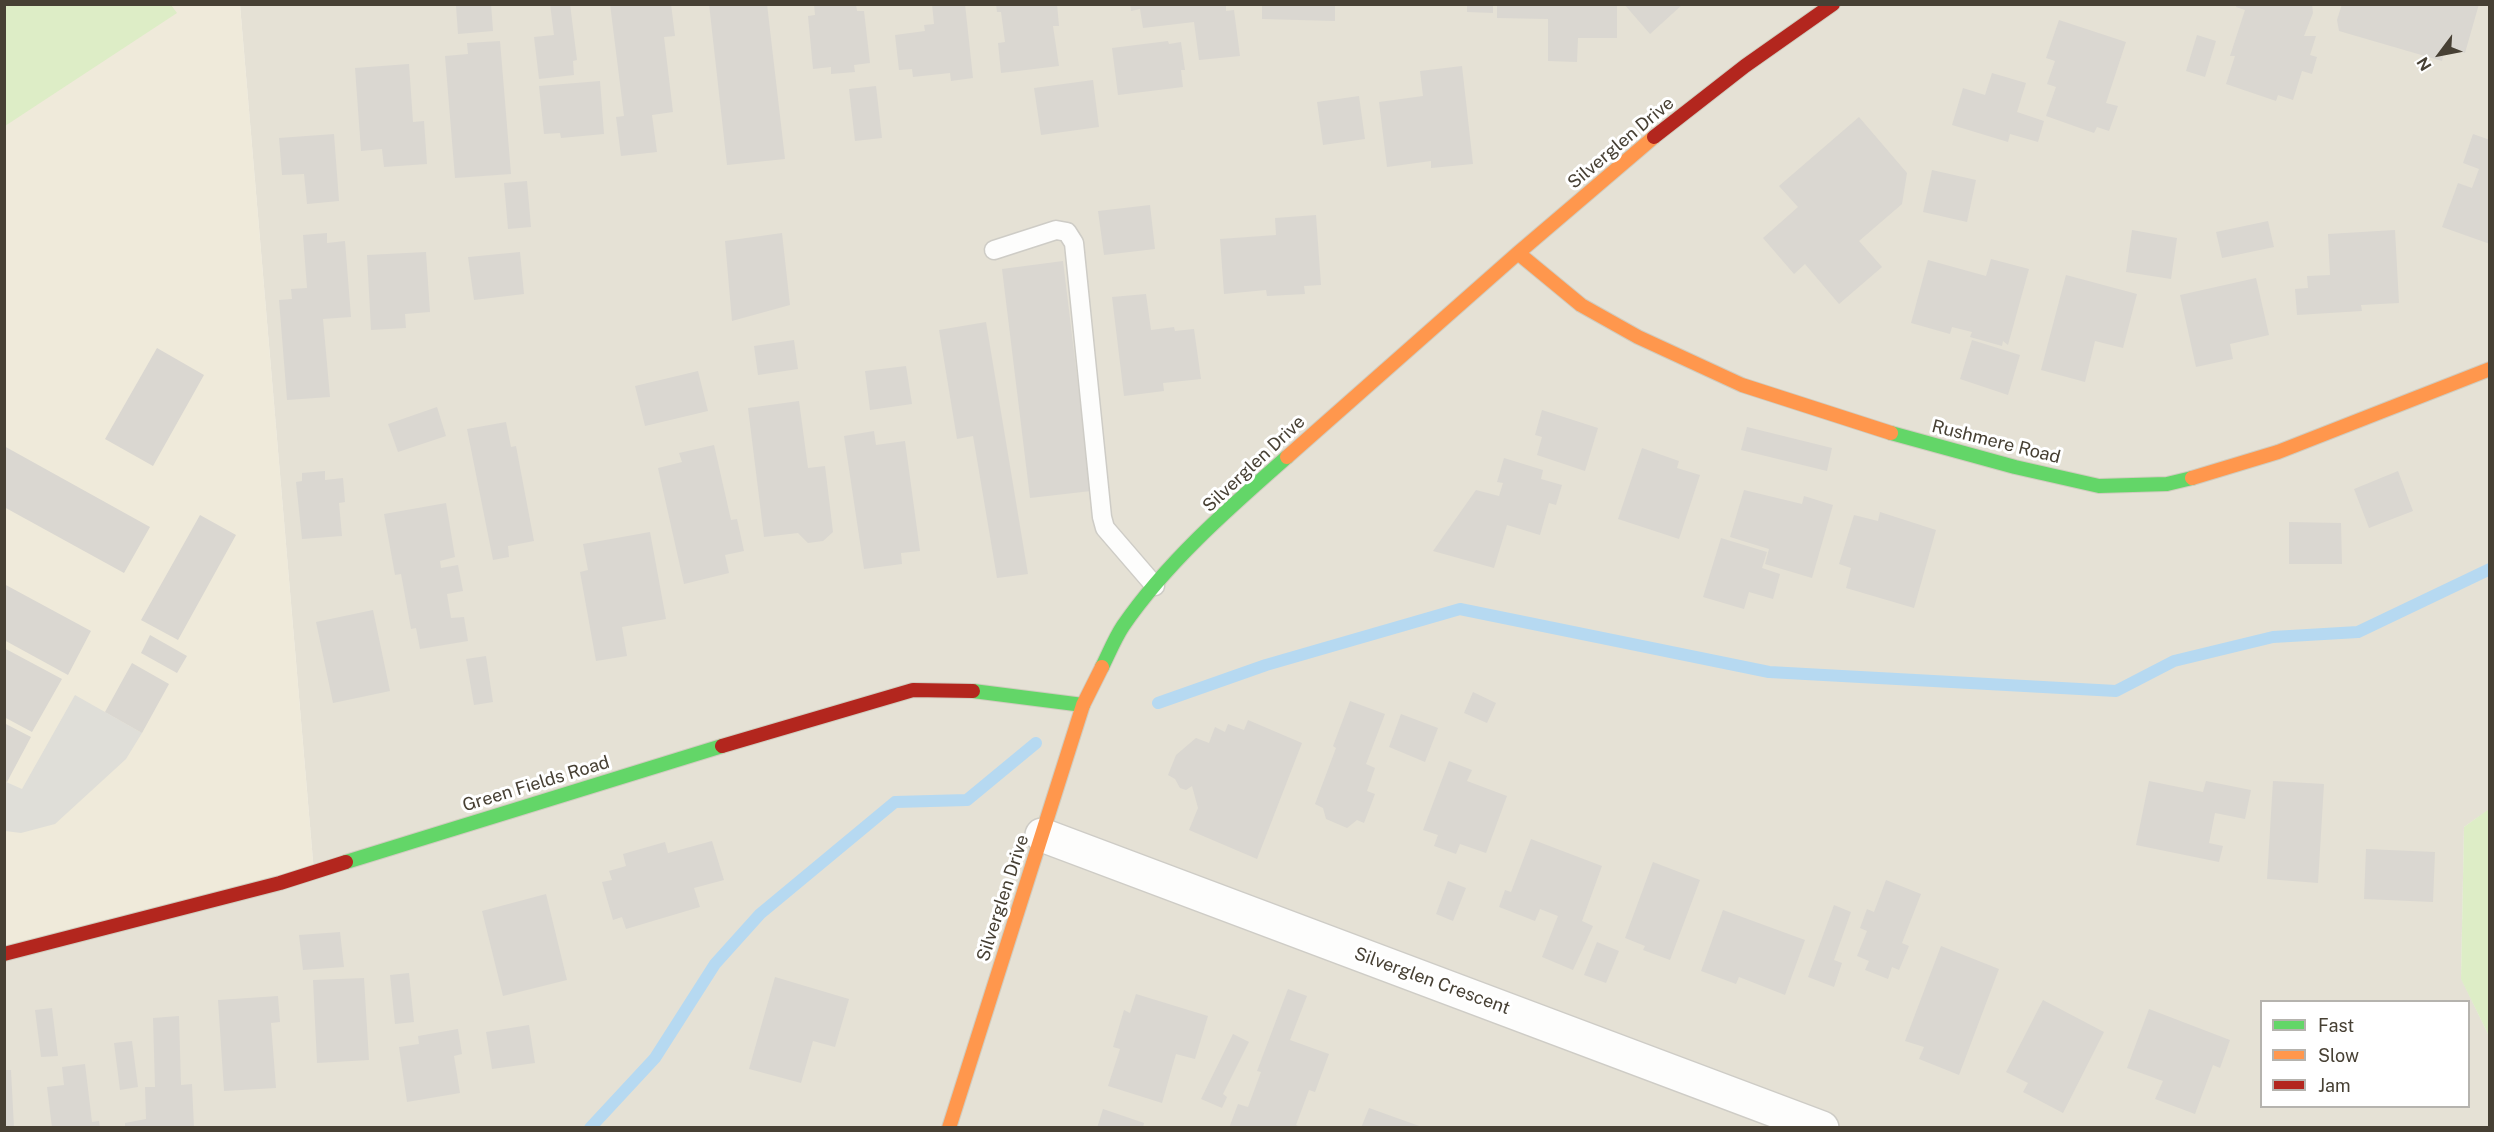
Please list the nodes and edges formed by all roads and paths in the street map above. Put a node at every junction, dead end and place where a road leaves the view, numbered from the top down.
1 (1833, 4) edge
2 (994, 250) dead end
3 (1518, 252) junction
4 (2490, 369) edge
5 (1155, 586) junction
6 (1083, 705) junction
7 (1042, 835) junction
8 (4, 954) edge
9 (950, 1128) edge
10 (1822, 1128) edge

1 - 3 street, Silverglen Drive
2 - 5 lane
3 - 4 street, Rushmere Road
3 - 5 street, Silverglen Drive
5 - 6 street, Silverglen Drive
6 - 7 street, Silverglen Drive
6 - 8 street, Green Fields Road
7 - 9 street, Silverglen Drive
7 - 10 street, Silverglen Crescent

